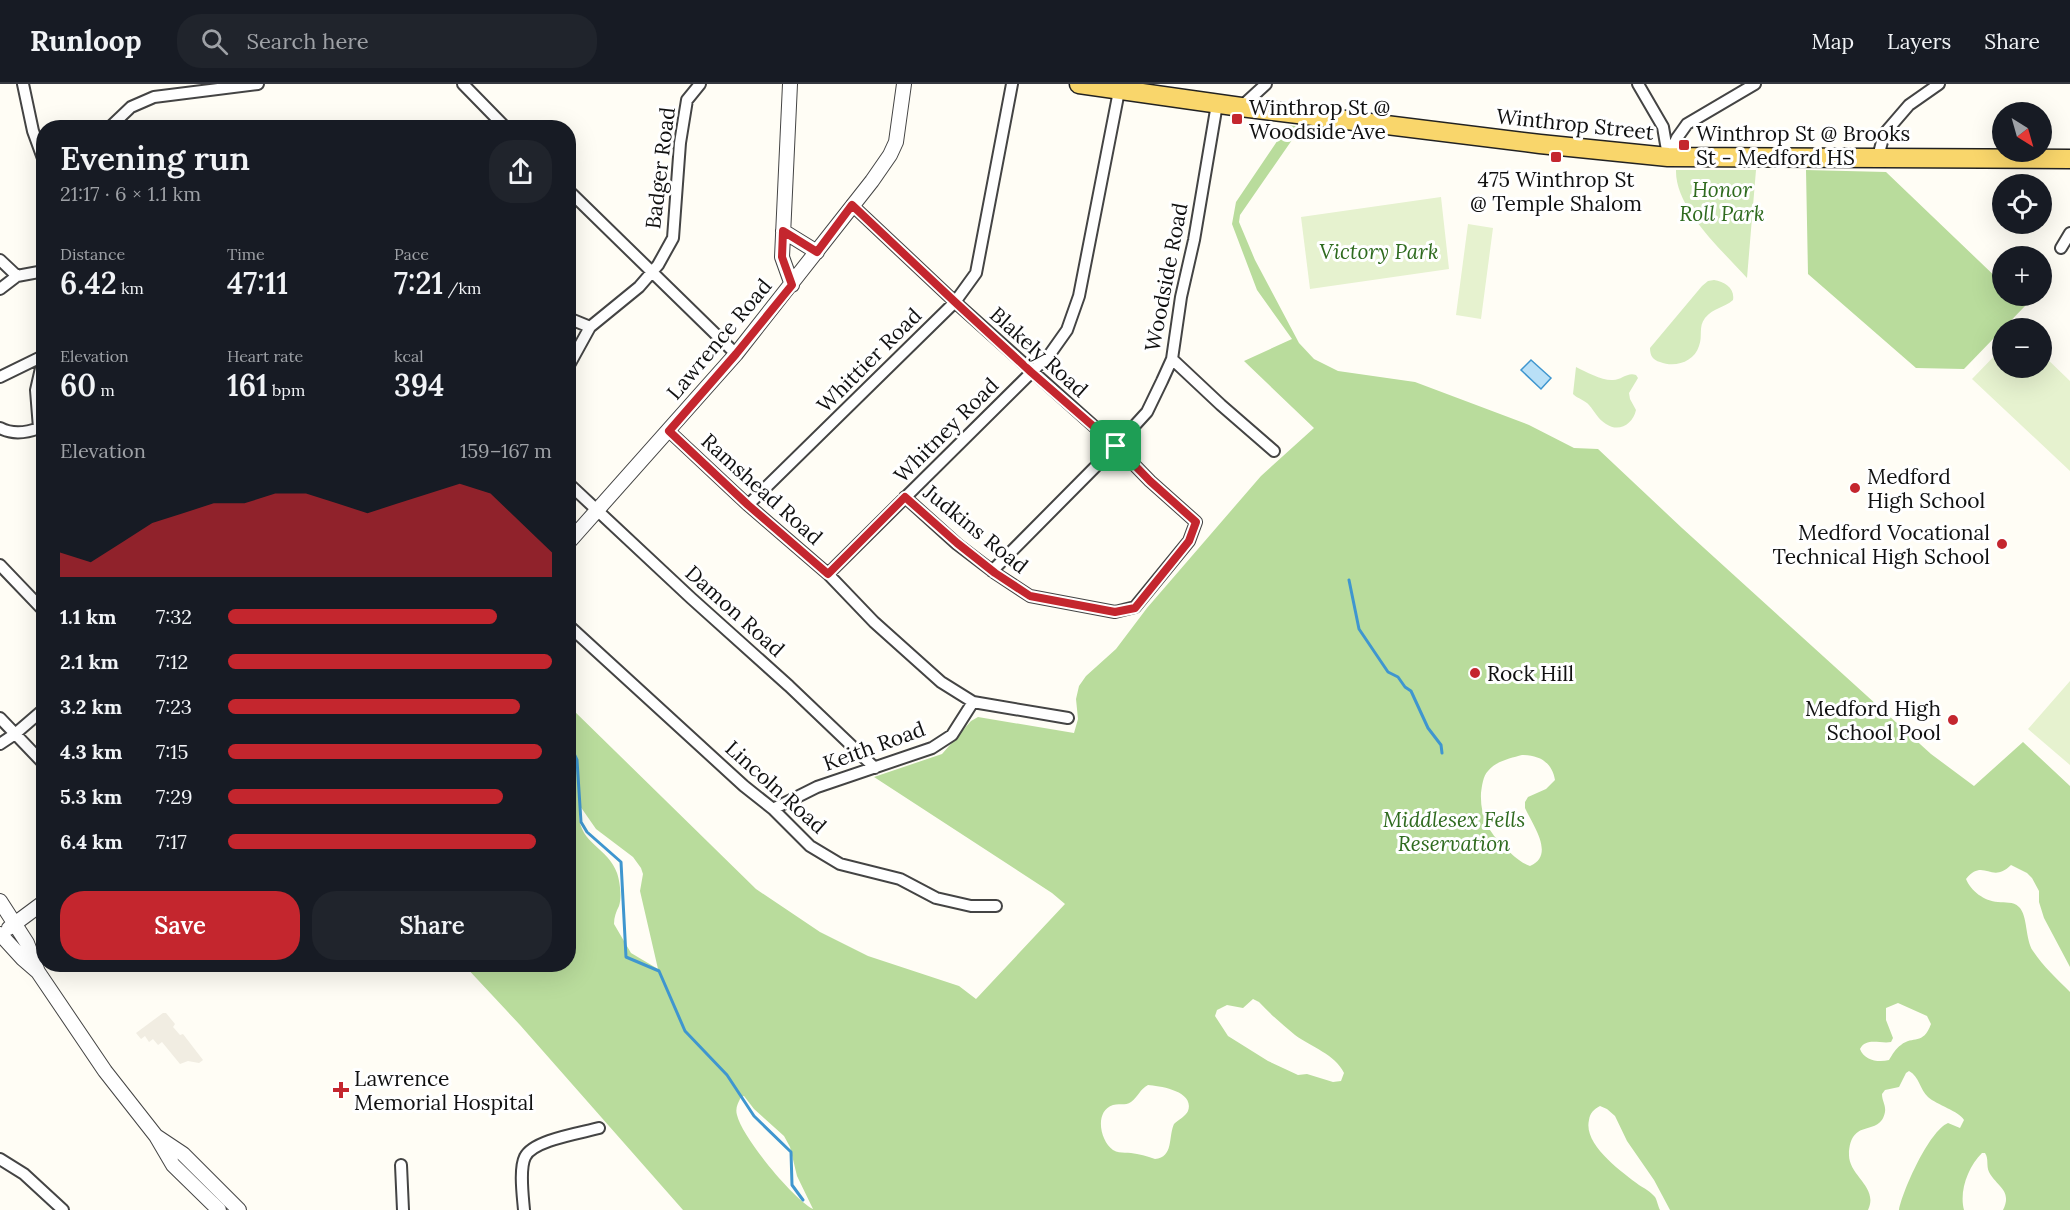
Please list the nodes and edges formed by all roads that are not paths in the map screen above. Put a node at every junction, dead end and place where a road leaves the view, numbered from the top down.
1 (23, 84) edge
2 (258, 84) edge
3 (463, 84) edge
4 (700, 84) edge
5 (790, 84) edge
6 (904, 84) edge
7 (1012, 84) edge
8 (1079, 84) edge
9 (1266, 84) edge
10 (1638, 84) edge
11 (1755, 84) edge
12 (1939, 84) edge
13 (1119, 91) junction
14 (1217, 104) junction
15 (1241, 107) junction
16 (118, 120) edge
17 (498, 120) edge
18 (36, 138) edge
19 (1668, 157) junction
20 (1878, 157) junction
21 (2070, 159) edge
22 (576, 198) edge
23 (852, 205) junction
24 (783, 231) junction
25 (2070, 233) edge
26 (2061, 248) dead end
27 (817, 252) junction
28 (0, 260) edge
29 (36, 272) edge
30 (652, 273) junction
31 (17, 276) junction
32 (792, 285) junction
33 (0, 289) edge
34 (955, 302) junction
35 (576, 321) edge
36 (590, 327) junction
37 (576, 352) edge
38 (736, 354) junction
39 (36, 359) edge
40 (1172, 359) junction
41 (1031, 372) junction
42 (0, 377) edge
43 (0, 428) edge
44 (36, 430) edge
45 (669, 431) junction
46 (1116, 446) junction
47 (1274, 451) dead end
48 (576, 490) edge
49 (905, 497) junction
50 (748, 505) junction
51 (598, 510) junction
52 (1193, 528) joint
53 (576, 534) edge
54 (0, 565) edge
55 (992, 571) junction
56 (828, 574) junction
57 (36, 603) edge
58 (576, 632) edge
59 (973, 702) junction
60 (36, 716) edge
61 (0, 718) edge
62 (1068, 718) dead end
63 (15, 734) junction
64 (0, 744) edge
65 (36, 756) edge
66 (875, 768) junction
67 (773, 809) junction
68 (0, 901) edge
69 (996, 906) dead end
70 (36, 908) edge
71 (15, 924) junction
72 (0, 934) edge
73 (36, 964) edge
74 (36, 970) edge
75 (38, 972) edge
76 (599, 1128) dead end
77 (156, 1136) junction
78 (0, 1159) edge
79 (400, 1165) dead end
80 (63, 1210) edge
81 (219, 1210) edge
82 (239, 1210) edge
83 (403, 1210) edge
84 (524, 1210) edge

1 - 18 street
2 - 16 street
3 - 17 street
4 - 30 street, Badger Road
5 - 24 street
6 - 23 street, Lawrence Road
7 - 34 street, Whittier Road
8 - 13 main road, Winthrop Street
9 - 15 street
10 - 19 street
11 - 19 street
12 - 20 street
13 - 14 main road, Winthrop Street
13 - 41 street, Whitney Road
14 - 15 main road, Winthrop Street
14 - 40 street, Woodside Road
15 - 19 main road, Winthrop Street
19 - 20 main road, Winthrop Street
20 - 21 main road, Winthrop Street
22 - 30 street
23 - 27 street, Lawrence Road
23 - 34 street, Blakely Road
24 - 27 street
24 - 32 street
25 - 26 street
27 - 32 street, Lawrence Road
28 - 31 street
29 - 31 street
30 - 36 street, Badger Road
30 - 38 street
31 - 33 street
32 - 38 street, Lawrence Road
34 - 41 street, Blakely Road
34 - 50 street, Whittier Road
35 - 36 street
36 - 37 street, Badger Road
38 - 45 street, Lawrence Road
39 - 42 street
40 - 46 street, Woodside Road
40 - 47 street
41 - 46 street, Blakely Road
41 - 49 street, Whitney Road
43 - 44 street
45 - 50 street, Ramshead Road
45 - 51 street, Lawrence Road
46 - 52 street, Blakely Road
46 - 55 street, Woodside Road
48 - 51 street, Damon Road
49 - 55 street, Judkins Road
49 - 56 street, Whitney Road
50 - 56 street, Ramshead Road
51 - 53 street, Lawrence Road
51 - 66 street, Damon Road
52 - 55 street, Judkins Road
54 - 57 street
56 - 59 street, Ramshead Road
58 - 67 street, Lincoln Road
59 - 62 street, Ramshead Road
59 - 66 street, Keith Road
60 - 63 street
61 - 63 street
63 - 64 street
63 - 65 street
66 - 67 street, Keith Road
67 - 69 street, Lincoln Road
68 - 71 street
70 - 71 street
71 - 72 street
71 - 73 street
72 - 74 street
75 - 77 street
76 - 84 street
77 - 81 street
77 - 82 street
78 - 80 street
79 - 83 street

